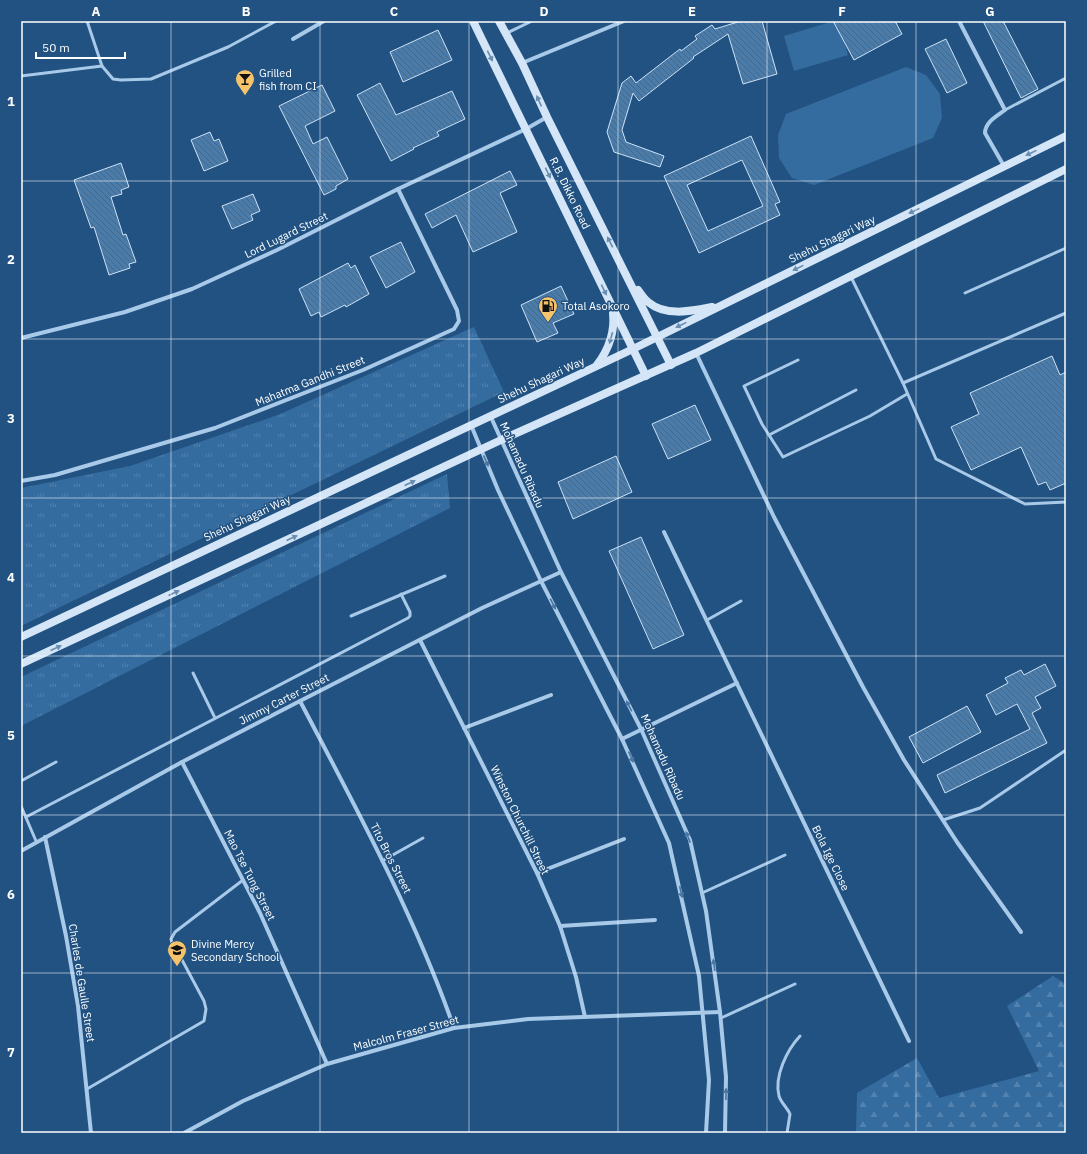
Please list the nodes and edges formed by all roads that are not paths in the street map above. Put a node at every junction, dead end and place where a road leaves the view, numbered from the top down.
1 (87, 21) edge
2 (276, 21) edge
3 (324, 21) edge
4 (473, 21) edge
5 (499, 21) edge
6 (532, 21) edge
7 (624, 21) edge
8 (959, 21) edge
9 (506, 34) junction
10 (293, 39) dead end
11 (522, 63) junction
12 (102, 66) junction
13 (21, 76) edge
14 (1066, 78) edge
15 (1005, 110) junction
16 (547, 117) junction
17 (526, 129) junction
18 (1066, 136) edge
19 (1004, 167) junction
20 (1066, 169) edge
21 (398, 189) junction
22 (1066, 248) edge
23 (850, 275) junction
24 (628, 280) junction
25 (965, 293) dead end
26 (612, 306) junction
27 (721, 306) junction
28 (1066, 313) edge
29 (21, 333) edge
30 (658, 337) junction
31 (22, 338) edge
32 (633, 349) junction
33 (696, 353) junction
34 (798, 360) dead end
35 (671, 365) junction
36 (597, 366) junction
37 (646, 376) junction
38 (902, 383) junction
39 (856, 390) dead end
40 (907, 394) junction
41 (490, 416) junction
42 (471, 425) junction
43 (769, 436) junction
44 (501, 440) junction
45 (481, 450) junction
46 (21, 481) edge
47 (1066, 502) edge
48 (664, 532) dead end
49 (561, 572) junction
50 (445, 576) dead end
51 (541, 581) junction
52 (401, 594) junction
53 (741, 601) dead end
54 (351, 616) dead end
55 (706, 620) junction
56 (22, 634) edge
57 (420, 640) junction
58 (21, 664) edge
59 (192, 673) dead end
60 (737, 683) junction
61 (551, 695) dead end
62 (300, 701) junction
63 (215, 718) junction
64 (464, 728) junction
65 (641, 729) junction
66 (622, 739) junction
67 (1066, 750) edge
68 (56, 762) dead end
69 (182, 762) junction
70 (21, 781) edge
71 (21, 806) edge
72 (26, 817) junction
73 (943, 820) junction
74 (45, 837) junction
75 (423, 838) dead end
76 (624, 839) dead end
77 (36, 841) junction
78 (21, 851) edge
79 (785, 855) dead end
80 (382, 861) junction
81 (537, 873) junction
82 (243, 880) junction
83 (702, 893) junction
84 (655, 920) dead end
85 (560, 926) junction
86 (1021, 932) dead end
87 (795, 984) dead end
88 (720, 1012) junction
89 (704, 1014) junction
90 (585, 1016) junction
91 (721, 1018) junction
92 (454, 1028) junction
93 (800, 1036) dead end
94 (909, 1041) dead end
95 (327, 1064) junction
96 (87, 1089) junction
97 (91, 1133) edge
98 (184, 1133) edge
99 (706, 1133) edge
100 (725, 1133) edge
101 (787, 1133) edge

1 - 12 lane
2 - 12 lane
3 - 10 street
4 -> 17 main road, R.B. Dikko Road
5 - 9 main road, R.B. Dikko Road
6 - 9 lane
7 - 11 street
8 - 15 street
9 - 11 main road, R.B. Dikko Road
16 -> 11 main road, R.B. Dikko Road
12 - 13 lane
14 - 15 lane
15 - 19 street
16 - 17 street, Lord Lugard Street
24 -> 16 main road, R.B. Dikko Road
17 - 21 street, Lord Lugard Street
17 -> 26 main road, R.B. Dikko Road
18 -> 19 main road, Shehu Shagari Way
19 -> 27 main road, Shehu Shagari Way
20 - 23 main road
21 - 31 street, Lord Lugard Street
21 - 46 street, Mahatma Gandhi Street
22 - 25 lane
23 - 33 main road
23 - 38 lane
24 - 27 main road
24 - 30 main road, R.B. Dikko Road
26 - 32 main road, R.B. Dikko Road
26 -> 36 main road
27 -> 30 main road, Shehu Shagari Way
28 - 38 lane
29 - 31 lane
30 - 32 main road, Shehu Shagari Way
30 - 35 main road, R.B. Dikko Road
32 - 36 main road, Shehu Shagari Way
32 - 37 main road, R.B. Dikko Road
33 - 35 main road
33 - 73 street
34 - 43 lane
35 - 37 main road
36 - 41 main road, Shehu Shagari Way
37 - 44 main road
38 - 40 lane
39 - 43 lane
40 - 43 lane
40 - 47 lane
41 - 42 main road, Shehu Shagari Way
41 - 44 street, Mohamadu Ribadu
42 - 45 street
42 - 56 main road, Shehu Shagari Way
44 - 45 main road
44 - 49 street, Mohamadu Ribadu
45 -> 51 street
58 -> 45 main road
48 - 55 street, Bola Ige Close
49 - 51 street, Jimmy Carter Street
65 -> 49 street, Mohamadu Ribadu
50 - 52 lane
51 - 57 street, Jimmy Carter Street
51 -> 66 street
52 - 54 lane
52 - 63 lane
53 - 55 lane
55 - 60 street, Bola Ige Close
57 - 62 street, Jimmy Carter Street
57 - 64 street, Winston Churchill Street
59 - 63 lane
60 - 65 street
60 - 94 street, Bola Ige Close
61 - 64 street
62 - 69 street, Jimmy Carter Street
62 - 80 street, Tito Bros Street
63 - 72 lane
64 - 81 street, Winston Churchill Street
65 - 66 street
83 -> 65 street, Mohamadu Ribadu
66 -> 89 street
67 - 73 lane
68 - 70 lane
69 - 74 street, Jimmy Carter Street
69 - 82 street, Mao Tse Tung Street
71 - 72 lane
72 - 77 lane
73 - 86 street
74 - 77 street, Jimmy Carter Street
74 - 96 street, Charles de Gaulle Street
75 - 80 lane
76 - 81 street
77 - 78 street, Jimmy Carter Street
79 - 83 lane
80 - 92 street, Tito Bros Street
81 - 85 street, Winston Churchill Street
82 - 95 street, Mao Tse Tung Street
82 - 96 lane
88 -> 83 street, Mohamadu Ribadu
84 - 85 street
85 - 90 street, Winston Churchill Street
87 - 91 lane
88 - 89 street, Malcolm Fraser Street
88 - 91 street, Mohamadu Ribadu
89 - 90 street, Malcolm Fraser Street
89 - 99 street
90 - 92 street, Malcolm Fraser Street
100 -> 91 street, Mohamadu Ribadu
92 - 95 street, Malcolm Fraser Street
93 - 101 lane
95 - 98 street, Malcolm Fraser Street
96 - 97 street, Charles de Gaulle Street

